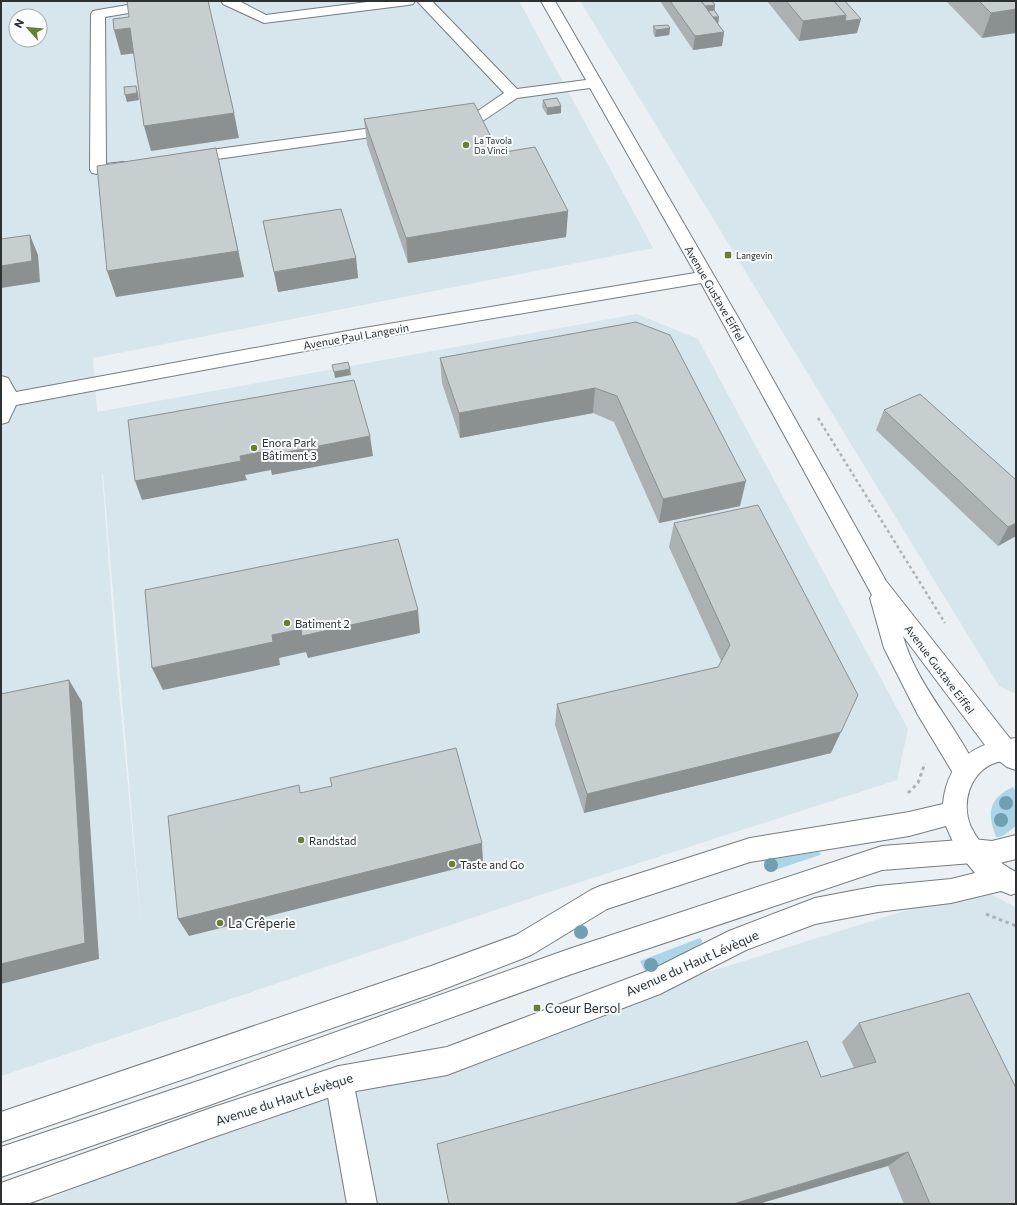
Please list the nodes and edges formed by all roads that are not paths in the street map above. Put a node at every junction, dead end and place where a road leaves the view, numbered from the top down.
1 (176, 1) edge
2 (228, 1) edge
3 (408, 1) edge
4 (424, 1) edge
5 (548, 1) edge
6 (595, 83) junction
7 (513, 94) junction
8 (437, 124) edge
9 (405, 128) edge
10 (177, 159) edge
11 (137, 165) edge
12 (706, 277) junction
13 (3, 400) edge
14 (878, 587) junction
15 (1012, 753) edge
16 (965, 770) junction
17 (955, 812) junction
18 (907, 825) junction
19 (1016, 847) edge
20 (973, 852) junction
21 (882, 858) junction
22 (1009, 882) edge
23 (339, 1080) junction
24 (1, 1127) edge
25 (1, 1162) edge
26 (1, 1198) edge
27 (362, 1204) edge

1 - 11 street
2 - 3 street
4 - 7 street
5 - 6 street, Avenue Gustave Eiffel
6 - 7 street
6 - 12 street, Avenue Gustave Eiffel
7 - 8 street
9 - 10 street
12 - 13 street, Avenue Paul Langevin
12 - 14 street, Avenue Gustave Eiffel
14 - 15 street, Avenue Gustave Eiffel
14 - 16 street, Avenue Gustave Eiffel
15 - 16 street
16 - 17 street
17 - 18 street
17 - 20 street
18 - 21 street
18 - 24 street
19 - 20 street
20 - 21 street
20 - 22 street
21 - 25 street
22 - 23 street, Avenue du Haut Lévèque
23 - 26 street, Avenue du Haut Lévèque
23 - 27 street

